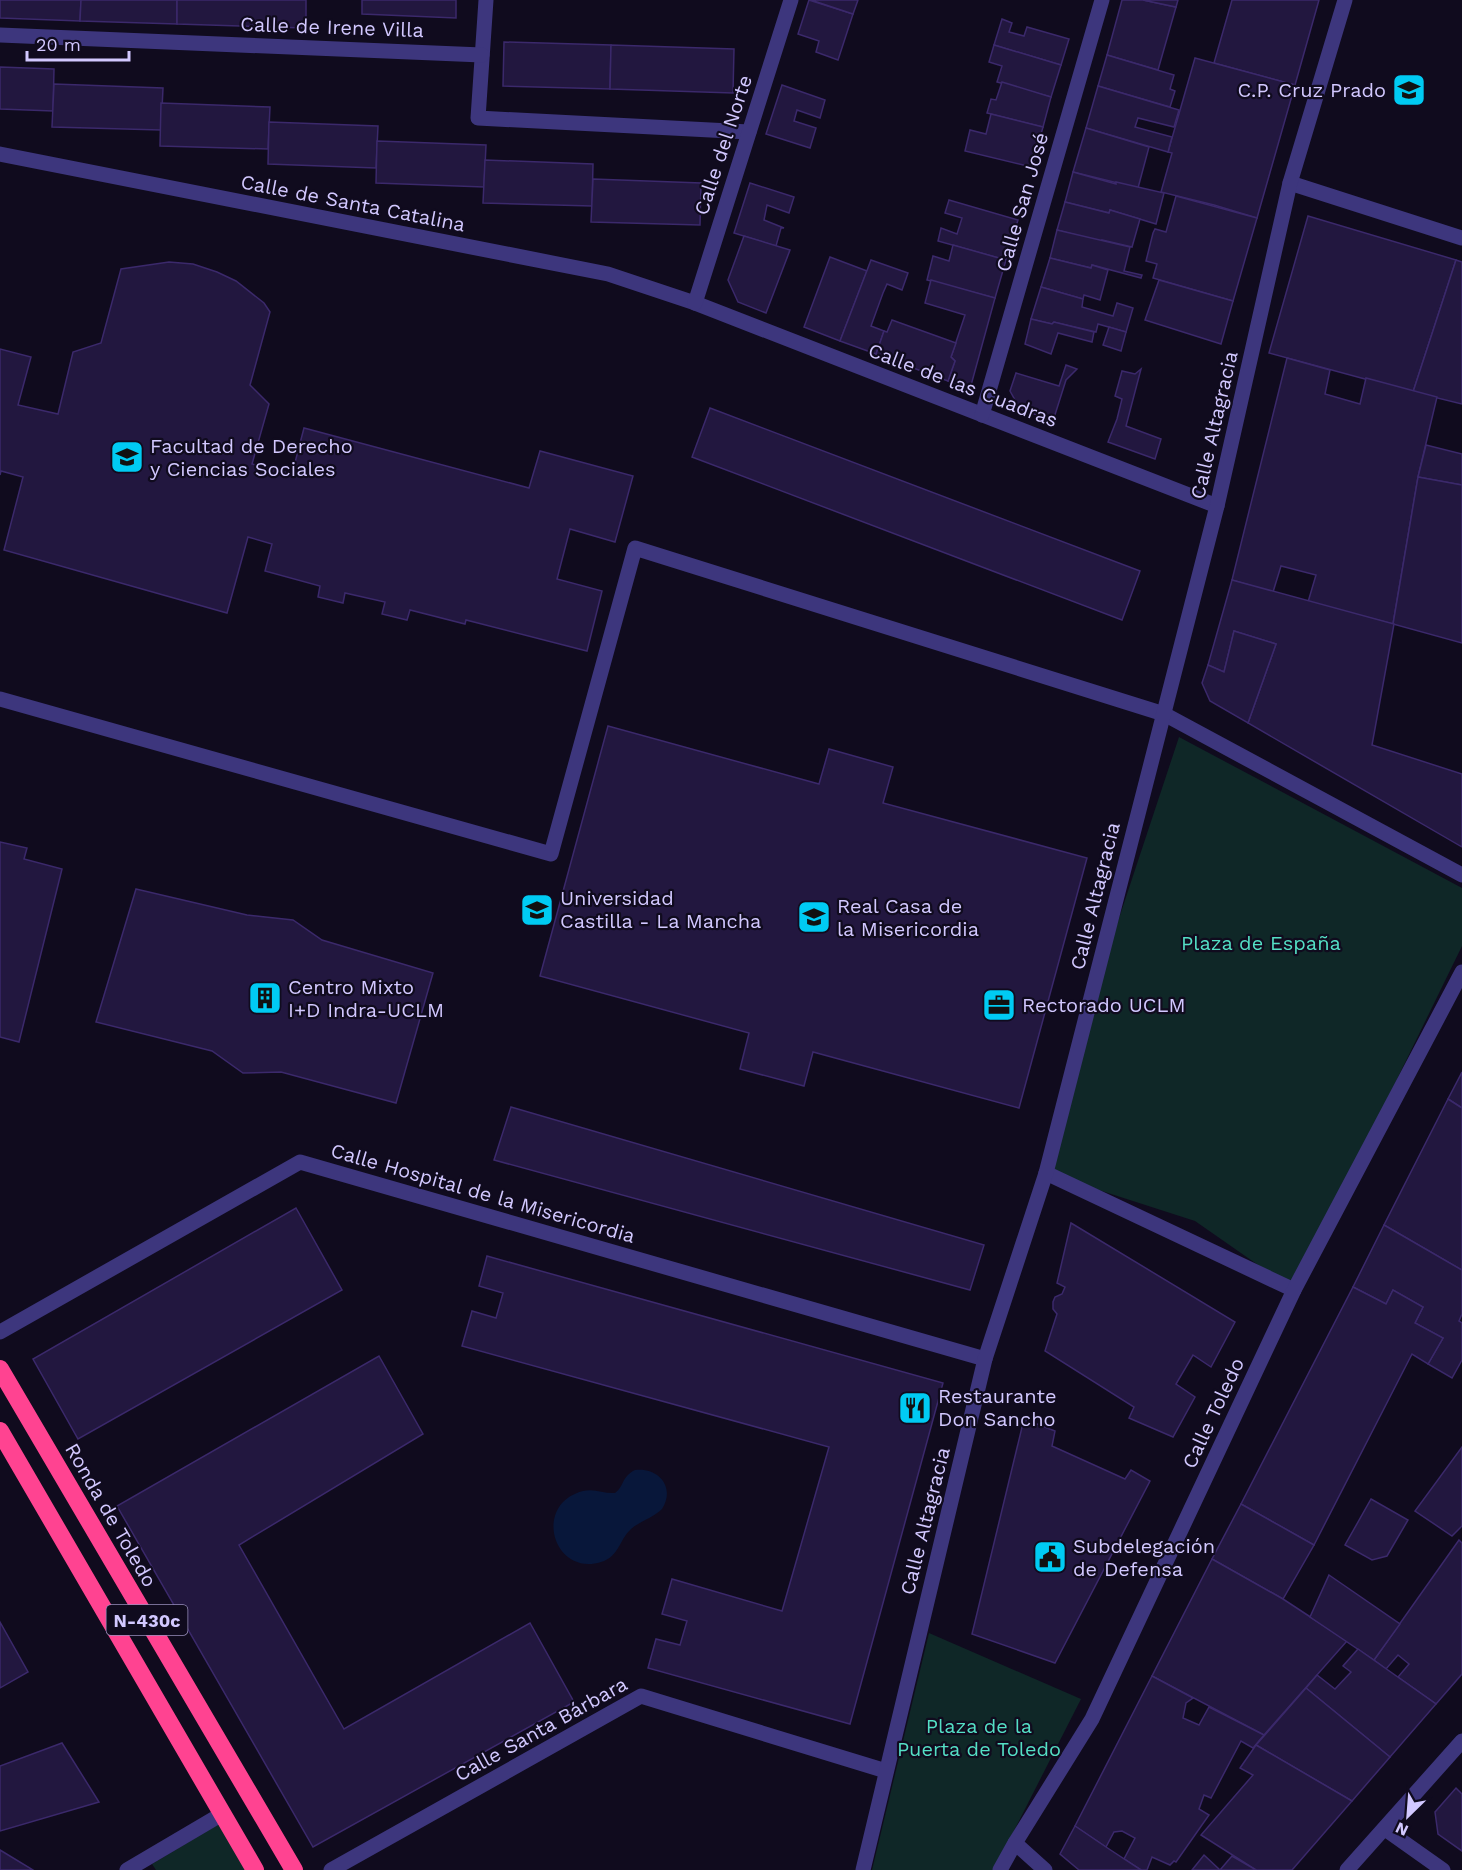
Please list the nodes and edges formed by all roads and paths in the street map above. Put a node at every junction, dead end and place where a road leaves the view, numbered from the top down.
1 (486, 0) edge
2 (791, 0) edge
3 (1102, 0) edge
4 (1345, 0) edge
5 (0, 35) edge
6 (482, 55) junction
7 (749, 132) junction
8 (0, 154) edge
9 (1290, 183) junction
10 (1462, 238) edge
11 (694, 303) junction
12 (982, 415) junction
13 (1217, 506) junction
14 (0, 699) edge
15 (1164, 714) junction
16 (1462, 875) edge
17 (1462, 972) edge
18 (1046, 1173) junction
19 (1294, 1290) junction
20 (0, 1332) edge
21 (985, 1359) junction
22 (0, 1369) edge
23 (0, 1431) edge
24 (1462, 1741) edge
25 (886, 1771) junction
26 (222, 1814) junction
27 (1385, 1829) junction
28 (1015, 1843) junction
29 (127, 1870) edge
30 (255, 1870) edge
31 (294, 1870) edge
32 (331, 1870) edge
33 (863, 1870) edge
34 (1000, 1870) edge
35 (1045, 1870) edge
36 (1347, 1870) edge
37 (1443, 1870) edge

1 - 6 street
2 - 7 street, Calle del Norte
3 - 12 street, Calle San José
4 - 9 street, Calle Altagracia
5 - 6 street, Calle de Irene Villa
6 - 7 street
7 - 11 street, Calle del Norte
8 - 11 street, Calle de Santa Catalina
9 - 10 street
9 - 13 street, Calle Altagracia
11 - 12 street, Calle de las Cuadras
12 - 13 street, Calle de las Cuadras
13 - 15 street, Calle Altagracia
14 - 15 street
15 - 16 street
15 - 18 street, Calle Altagracia
17 - 19 street, Calle Toledo
18 - 19 street
18 - 21 street, Calle Altagracia
19 - 28 street, Calle Toledo
20 - 21 street, Calle Hospital de la Misericordia
21 - 25 street, Calle Altagracia
22 - 31 highway, Ronda de Toledo / N-430c
23 - 26 highway, N-430c
24 - 27 street
25 - 32 street, Calle Santa Bárbara
25 - 33 street, Calle Altagracia
26 - 29 street
26 - 30 highway, N-430c
27 - 36 street
27 - 37 street
28 - 34 street, Calle Toledo
28 - 35 street

